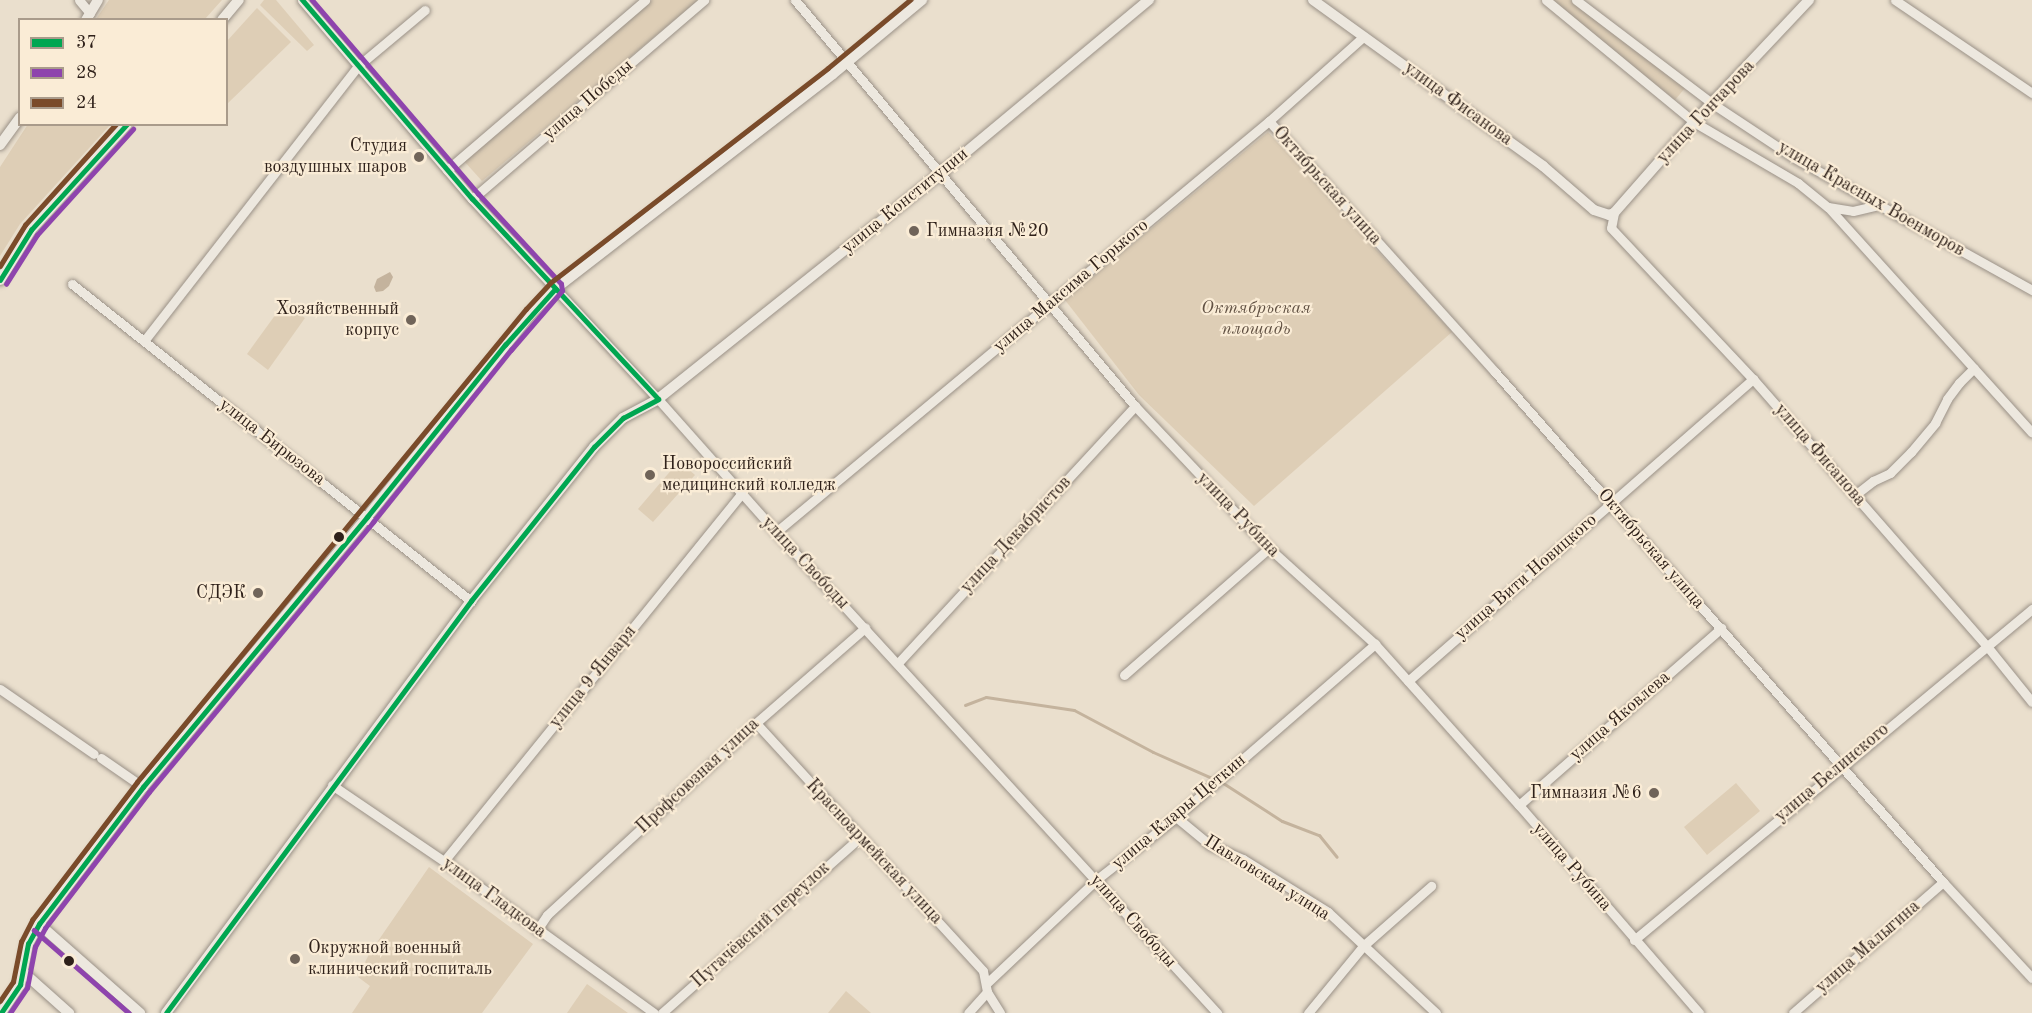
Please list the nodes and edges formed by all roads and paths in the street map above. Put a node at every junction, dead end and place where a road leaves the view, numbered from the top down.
1 (79, 0) edge
2 (98, 0) edge
3 (239, 0) edge
4 (302, 0) edge
5 (645, 0) edge
6 (704, 0) edge
7 (795, 0) edge
8 (922, 0) edge
9 (1149, 0) edge
10 (1313, 0) edge
11 (1546, 0) edge
12 (1576, 0) edge
13 (1809, 0) edge
14 (1895, 0) edge
15 (425, 10) dead end
16 (88, 16) edge
17 (224, 18) edge
18 (1364, 36) junction
19 (847, 63) junction
20 (358, 66) junction
21 (2032, 93) edge
22 (1713, 104) junction
23 (18, 120) edge
24 (1269, 121) junction
25 (1694, 122) junction
26 (125, 126) edge
27 (0, 145) edge
28 (447, 170) junction
29 (941, 173) junction
30 (472, 200) junction
31 (1880, 205) junction
32 (1828, 207) junction
33 (1596, 211) junction
34 (1614, 213) junction
35 (1611, 228) junction
36 (0, 280) edge
37 (72, 284) dead end
38 (555, 290) junction
39 (2032, 290) edge
40 (1050, 303) junction
41 (144, 341) junction
42 (1974, 369) junction
43 (1753, 378) junction
44 (658, 399) junction
45 (1135, 406) junction
46 (2032, 433) edge
47 (741, 494) junction
48 (1855, 495) junction
49 (1610, 503) junction
50 (367, 517) junction
51 (776, 532) junction
52 (1269, 548) junction
53 (471, 601) junction
54 (2032, 609) edge
55 (865, 628) junction
56 (1721, 628) junction
57 (1375, 644) junction
58 (1986, 645) junction
59 (898, 663) junction
60 (1124, 675) dead end
61 (1408, 681) junction
62 (0, 689) edge
63 (2032, 702) edge
64 (756, 723) junction
65 (1842, 765) junction
66 (332, 785) junction
67 (143, 787) junction
68 (1519, 804) junction
69 (1176, 817) junction
70 (860, 837) junction
71 (444, 861) junction
72 (1096, 880) junction
73 (1943, 882) junction
74 (1431, 886) dead end
75 (39, 924) junction
76 (537, 930) junction
77 (1634, 940) junction
78 (1363, 946) junction
79 (23, 972) junction
80 (2032, 978) edge
81 (987, 988) junction
82 (1, 1013) edge
83 (69, 1013) edge
84 (140, 1013) edge
85 (166, 1013) edge
86 (654, 1013) edge
87 (662, 1013) edge
88 (968, 1013) edge
89 (1000, 1013) edge
90 (1217, 1013) edge
91 (1308, 1013) edge
92 (1436, 1013) edge
93 (1699, 1013) edge
94 (1793, 1013) edge

1 - 16 street
2 - 16 street
3 - 17 street
4 - 20 street, улица Свободы
5 - 28 street
6 - 30 street, улица Победы
7 - 19 street, улица Рубина
8 - 19 street
9 - 29 street, улица Конституции
10 - 18 street, улица Фисанова
11 - 25 street
12 - 22 street, улица Красных Военморов
13 - 22 street, улица Гончарова
14 - 21 street
15 - 20 street
18 - 24 street, улица Максима Горького
18 - 33 street, улица Фисанова
19 - 29 street, улица Рубина
19 - 38 street
20 - 28 street, улица Свободы
20 - 41 street
22 - 25 street, улица Гончарова
22 - 31 street, улица Красных Военморов
23 - 27 street
24 - 40 street, улица Максима Горького
24 - 49 street, Октябрьская улица
25 - 32 street
25 - 34 street, улица Гончарова
26 - 36 street
28 - 30 street, улица Свободы
29 - 40 street, улица Рубина
29 - 44 street, улица Конституции
30 - 38 street, улица Свободы
31 - 32 street
31 - 39 street, улица Красных Военморов
32 - 42 street
33 - 34 street
33 - 35 street, улица Фисанова
34 - 35 street
35 - 43 street, улица Фисанова
37 - 41 street, улица Бирюзова
38 - 44 street, улица Свободы
38 - 50 street
40 - 45 street, улица Рубина
40 - 51 street, улица Максима Горького
41 - 50 street, улица Бирюзова
42 - 46 street
42 - 48 street
43 - 48 street, улица Фисанова
43 - 49 street, улица Вити Новицкого
44 - 47 street, улица Свободы
44 - 53 street, улица Конституции
45 - 52 street, улица Рубина
45 - 59 street, улица Декабристов
47 - 51 street, улица Свободы
47 - 71 street, улица 9 Января
48 - 58 street, улица Фисанова
49 - 56 street, Октябрьская улица
49 - 61 street, улица Вити Новицкого
50 - 53 street, улица Бирюзова
50 - 67 street
51 - 55 street, улица Свободы
52 - 57 street, улица Рубина
52 - 60 street
53 - 66 street, улица Конституции
54 - 58 street, улица Белинского
55 - 59 street, улица Свободы
55 - 64 street, Профсоюзная улица
56 - 65 street, Октябрьская улица
56 - 68 street, улица Яковлева
57 - 61 street, улица Рубина
57 - 69 street, улица Клары Цеткин
58 - 63 street, улица Фисанова
58 - 65 street, улица Белинского
59 - 72 street, улица Свободы
61 - 68 street, улица Рубина
62 - 67 street
64 - 70 street, Красноармейская улица
64 - 76 street, Профсоюзная улица
65 - 73 street, Октябрьская улица
65 - 77 street, улица Белинского
66 - 71 street, улица Гладкова
66 - 85 street, улица Конституции
67 - 75 street
68 - 77 street, улица Рубина
69 - 72 street, улица Клары Цеткин
69 - 78 street, Павловская улица
70 - 81 street, Красноармейская улица
70 - 87 street, Пугачёвский переулок
71 - 76 street, улица Гладкова
72 - 81 street, улица Клары Цеткин
72 - 90 street, улица Свободы
73 - 80 street, Октябрьская улица
73 - 94 street, улица Малыгина
74 - 78 street
75 - 79 street
75 - 84 street
76 - 86 street, улица Гладкова
77 - 93 street, улица Рубина
78 - 91 street
78 - 92 street, Павловская улица
79 - 82 street
79 - 83 street
81 - 88 street, улица Клары Цеткин
81 - 89 street, Красноармейская улица

